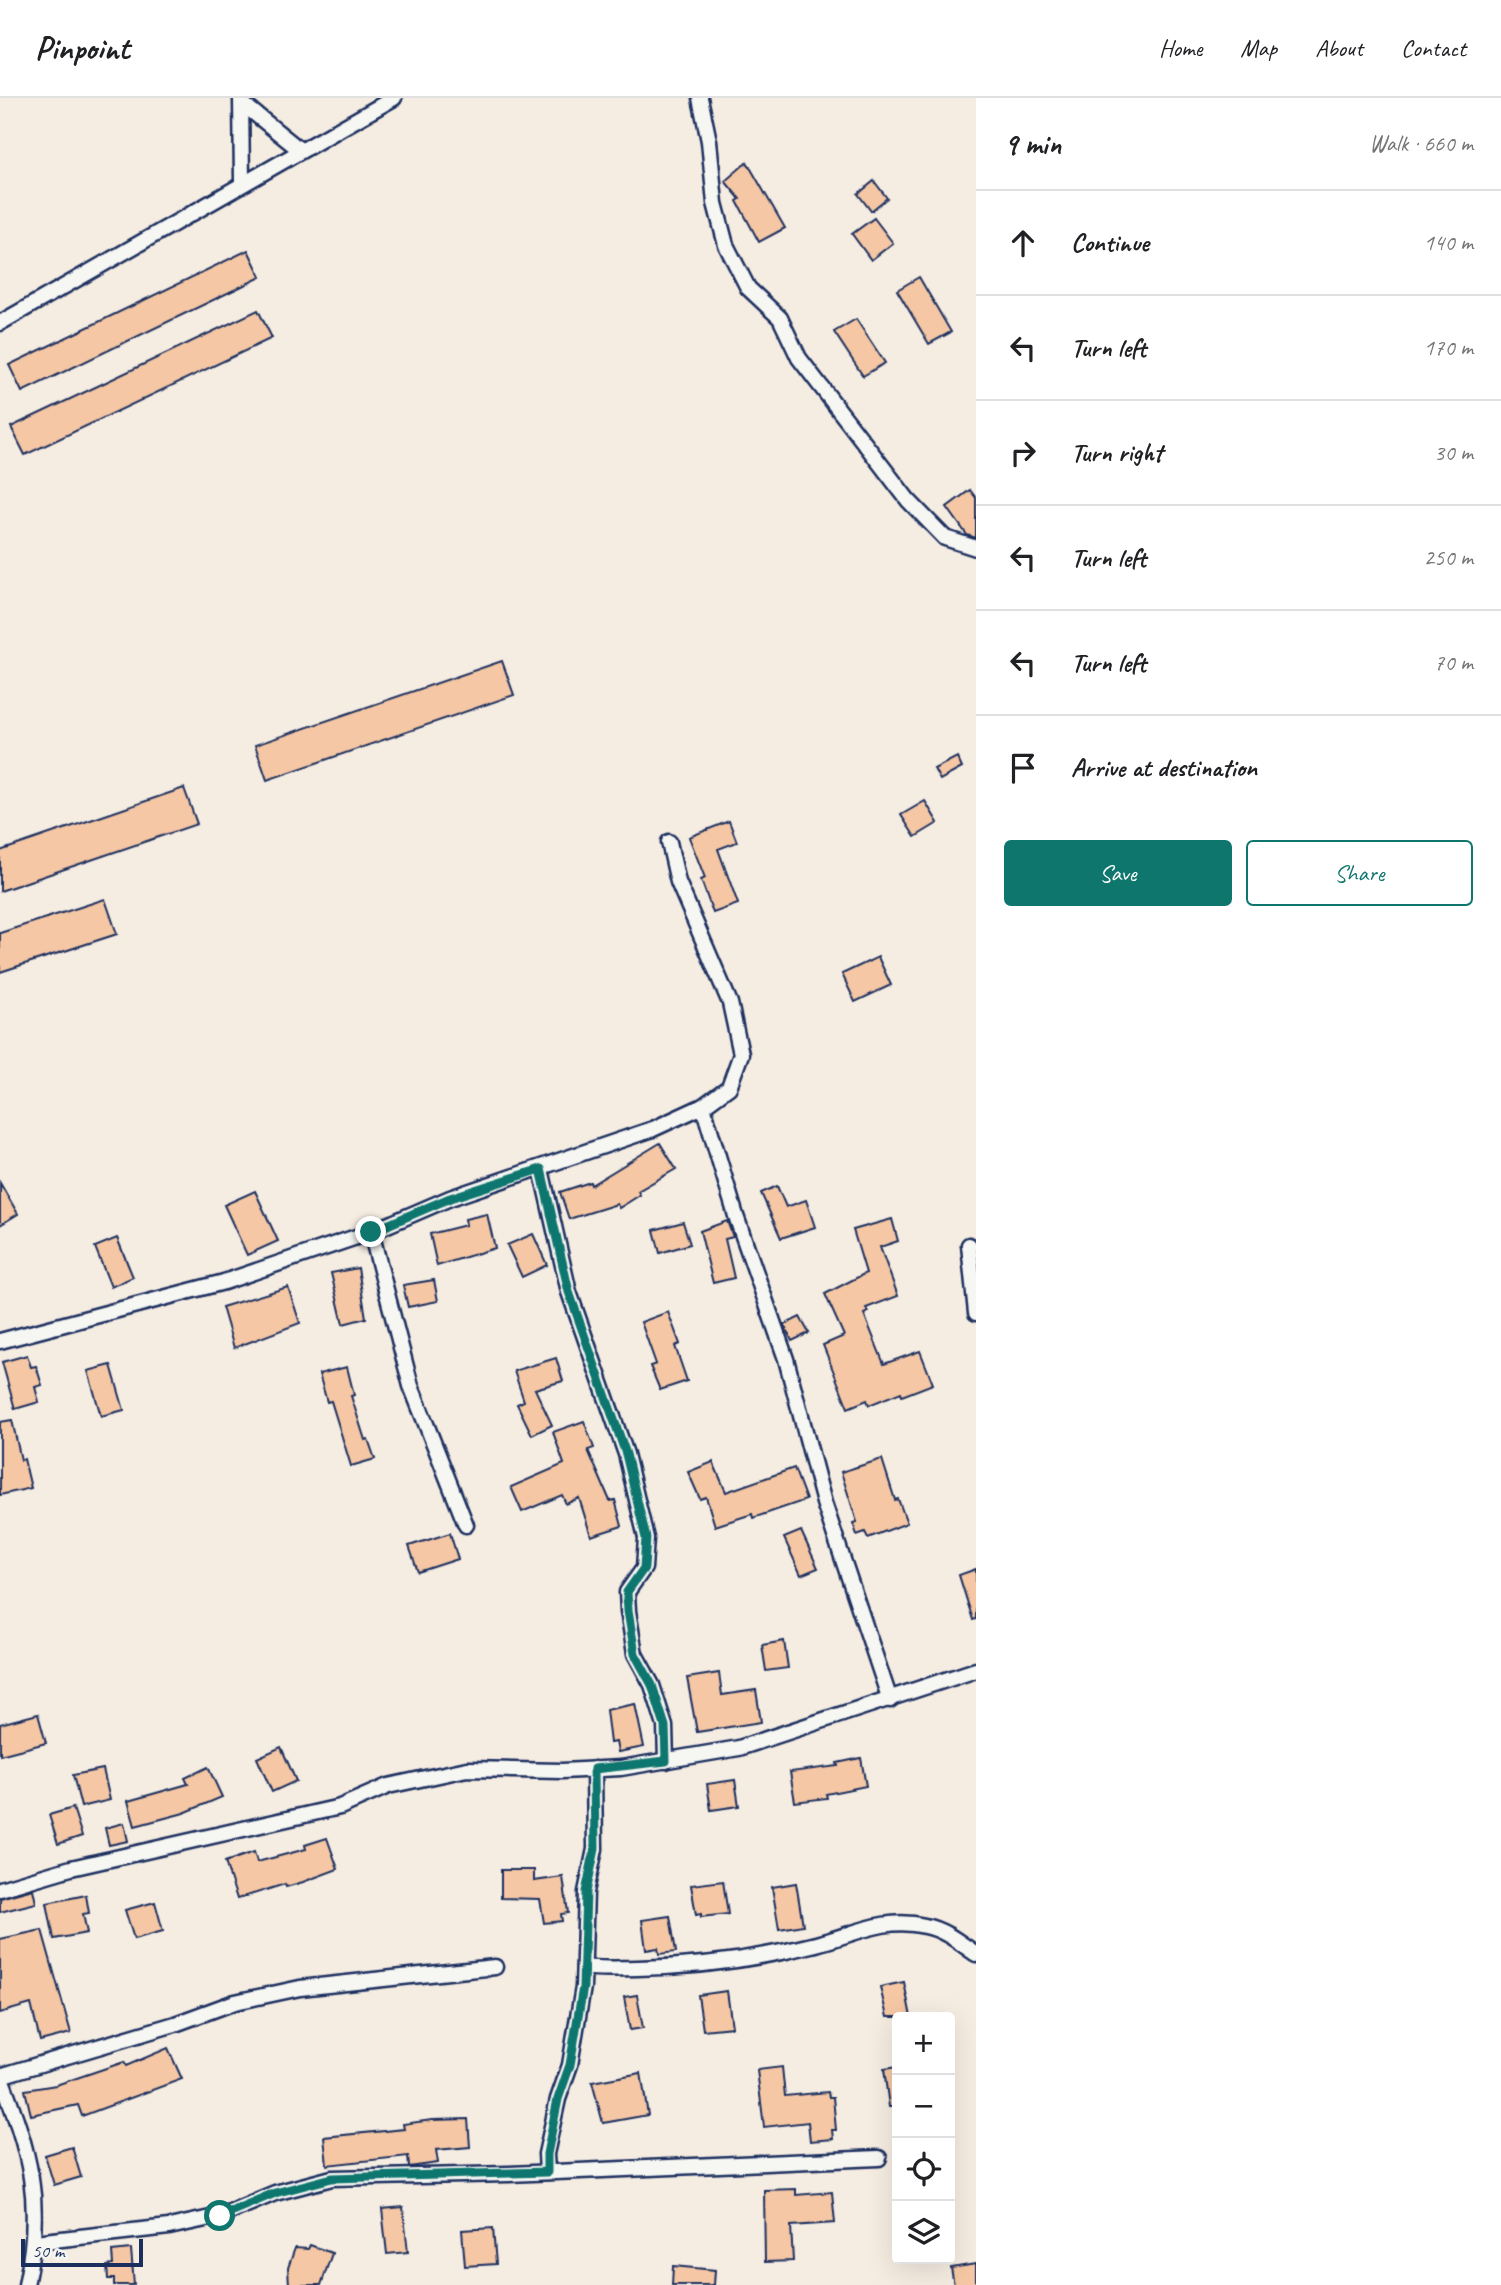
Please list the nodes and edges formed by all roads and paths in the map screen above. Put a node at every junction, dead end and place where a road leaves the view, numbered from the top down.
1 (394, 98) edge
2 (700, 98) edge
3 (242, 101) edge
4 (300, 150) junction
5 (242, 182) junction
6 (0, 323) edge
7 (976, 548) edge
8 (669, 842) dead end
9 (702, 1106) junction
10 (541, 1169) junction
11 (371, 1232) junction
12 (970, 1245) dead end
13 (976, 1312) edge
14 (0, 1340) edge
15 (466, 1525) dead end
16 (976, 1670) edge
17 (890, 1700) junction
18 (666, 1761) junction
19 (594, 1769) junction
20 (0, 1889) edge
21 (976, 1954) edge
22 (584, 1967) junction
23 (495, 1968) dead end
24 (0, 2076) edge
25 (879, 2158) dead end
26 (547, 2172) junction
27 (35, 2242) junction
28 (26, 2285) edge

1 - 4 street
2 - 7 street
3 - 4 street
3 - 5 street
4 - 5 street
5 - 6 street
8 - 9 street
9 - 10 street
9 - 17 street
10 - 11 street
10 - 18 street
11 - 14 street
11 - 15 street
12 - 13 street
16 - 17 street
17 - 18 street
18 - 19 street
19 - 20 street
19 - 22 street
21 - 22 street
22 - 26 street
23 - 24 street
24 - 27 street
25 - 26 street
26 - 27 street
27 - 28 street

